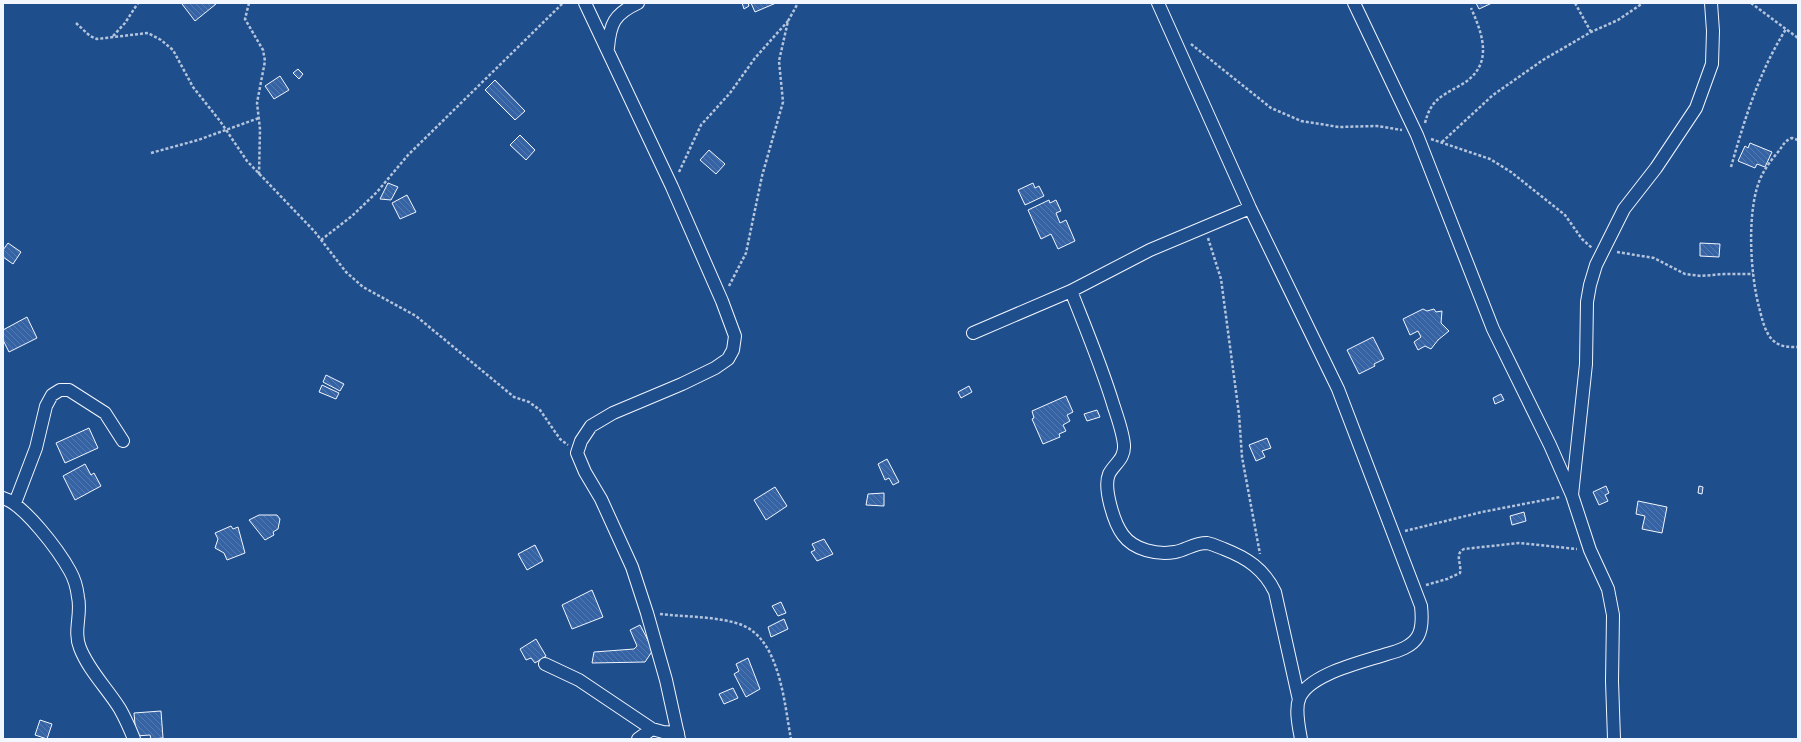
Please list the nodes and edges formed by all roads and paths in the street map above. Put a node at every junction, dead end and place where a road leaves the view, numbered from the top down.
1 (138, 3) edge
2 (249, 3) edge
3 (562, 3) edge
4 (585, 3) edge
5 (638, 3) edge
6 (798, 3) edge
7 (1158, 3) edge
8 (1354, 3) edge
9 (1575, 3) edge
10 (1643, 3) edge
11 (1711, 3) edge
12 (1751, 3) edge
13 (1471, 8) dead end
14 (788, 21) junction
15 (76, 23) dead end
16 (1786, 29) junction
17 (1591, 32) junction
18 (112, 37) junction
19 (1798, 38) edge
20 (1188, 42) dead end
21 (608, 49) junction
22 (259, 118) junction
23 (225, 130) junction
24 (1420, 135) junction
25 (1798, 140) edge
26 (1442, 142) junction
27 (151, 153) dead end
28 (1731, 167) dead end
29 (259, 176) junction
30 (672, 188) junction
31 (1250, 208) junction
32 (1204, 227) junction
33 (321, 240) junction
34 (1603, 253) junction
35 (1753, 274) junction
36 (1071, 290) junction
37 (722, 301) junction
38 (974, 333) dead end
39 (1798, 347) edge
40 (123, 441) dead end
41 (577, 453) junction
42 (1572, 494) junction
43 (3, 498) edge
44 (15, 503) junction
45 (1395, 534) junction
46 (1590, 550) junction
47 (1264, 574) junction
48 (1416, 587) junction
49 (647, 613) junction
50 (544, 664) dead end
51 (1299, 700) junction
52 (652, 729) junction
53 (678, 736) edge
54 (134, 739) edge
55 (638, 739) edge
56 (791, 739) edge
57 (1301, 739) edge
58 (1614, 739) edge

1 - 18 path
2 - 22 path
3 - 33 path
4 - 21 street
5 - 21 street
6 - 14 path
7 - 31 street
8 - 24 street
9 - 17 path
10 - 17 path
11 - 34 street
12 - 16 path
13 - 24 path
14 - 30 path
14 - 37 path
15 - 18 path
16 - 19 path
16 - 28 path
17 - 26 path
18 - 23 path
20 - 24 path
21 - 30 street
22 - 23 path
22 - 29 path
23 - 27 path
23 - 29 path
24 - 26 path
24 - 42 street
25 - 35 path
26 - 34 path
29 - 33 path
30 - 37 street
31 - 32 street
31 - 45 street
32 - 36 street
32 - 47 path
33 - 41 path
34 - 35 path
34 - 42 street
35 - 39 path
36 - 38 street
36 - 47 street
37 - 41 street
40 - 44 street
41 - 49 street
42 - 45 path
42 - 46 street
43 - 44 street
44 - 54 street
45 - 48 street
46 - 48 path
46 - 58 street
47 - 51 street
48 - 51 street
49 - 53 street
49 - 56 path
50 - 52 street
51 - 57 street
52 - 53 street
52 - 55 street

